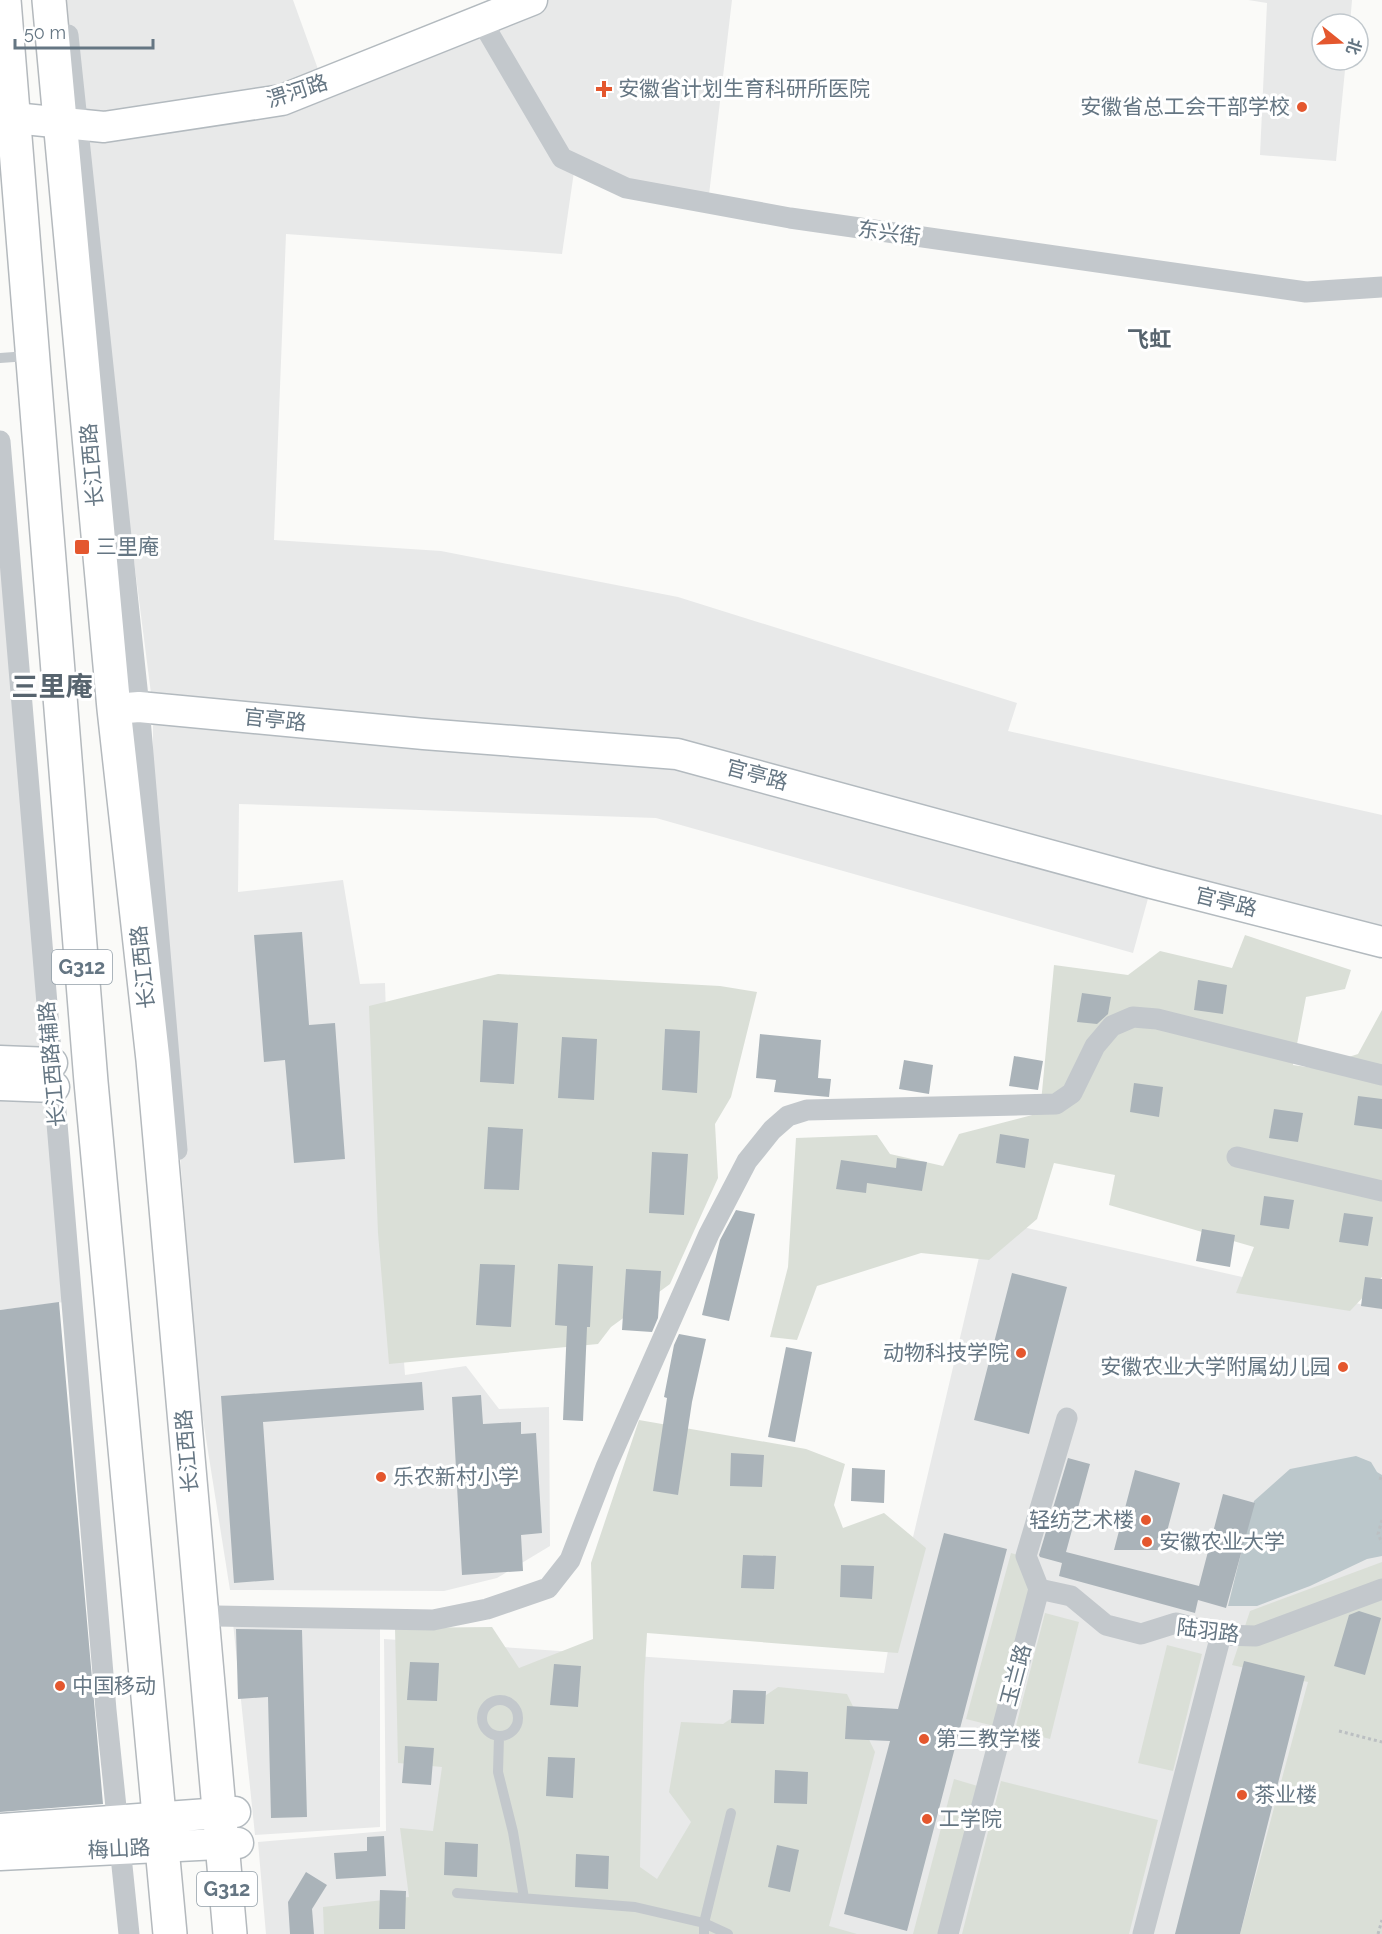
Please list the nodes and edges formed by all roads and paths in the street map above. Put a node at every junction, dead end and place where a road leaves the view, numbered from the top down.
1 (4, 0) edge
2 (49, 0) edge
3 (65, 0) edge
4 (532, 0) edge
5 (481, 20) junction
6 (7, 117) edge
7 (69, 123) junction
8 (1382, 287) edge
9 (16, 357) edge
10 (0, 441) edge
11 (127, 708) junction
12 (1382, 942) edge
13 (0, 1061) edge
14 (53, 1075) junction
15 (1382, 1075) edge
16 (0, 1085) edge
17 (1236, 1157) dead end
18 (1382, 1191) edge
19 (1066, 1418) dead end
20 (1382, 1520) edge
21 (1382, 1543) edge
22 (1039, 1589) junction
23 (1382, 1589) edge
24 (218, 1616) junction
25 (1221, 1635) junction
26 (1339, 1731) dead end
27 (499, 1736) dead end
28 (1382, 1742) edge
29 (732, 1813) dead end
30 (229, 1828) junction
31 (0, 1829) edge
32 (160, 1832) junction
33 (120, 1836) junction
34 (0, 1855) edge
35 (457, 1893) dead end
36 (524, 1898) junction
37 (1382, 1920) edge
38 (704, 1928) edge
39 (129, 1934) edge
40 (170, 1934) edge
41 (230, 1934) edge
42 (245, 1934) edge
43 (728, 1934) edge
44 (948, 1934) edge
45 (1143, 1934) edge
46 (1378, 1934) edge

1 - 6 highway, G312
2 - 7 highway, 长江西路 / G312
3 - 7 street
4 - 5 street, 淠河路
5 - 7 street, 淠河路
5 - 8 street, 东兴街
6 - 7 street, 淠河路
6 - 9 highway, G312
7 - 11 highway, 长江西路 / G312
9 - 32 highway, G312
10 - 14 street, 长江西路辅路
11 - 12 street, 官亭路
11 - 24 street
11 - 30 highway, 长江西路 / G312
13 - 14 street
14 - 16 street
14 - 33 street, 长江西路辅路
15 - 24 street
17 - 18 street
19 - 22 street
20 - 21 path
22 - 25 street, 陆羽路
22 - 44 street, 玉兰路
23 - 25 street, 陆羽路
24 - 30 street
25 - 45 street
26 - 28 path
27 - 36 lane
29 - 38 lane
30 - 32 street, 梅山路
30 - 41 highway, 长江西路 / G312
30 - 42 street
31 - 33 street, 梅山路
32 - 33 street, 梅山路
32 - 40 highway, G312
33 - 34 street, 梅山路
33 - 39 street, 长江西路辅路
35 - 36 lane
36 - 38 lane
37 - 46 path
38 - 43 lane

